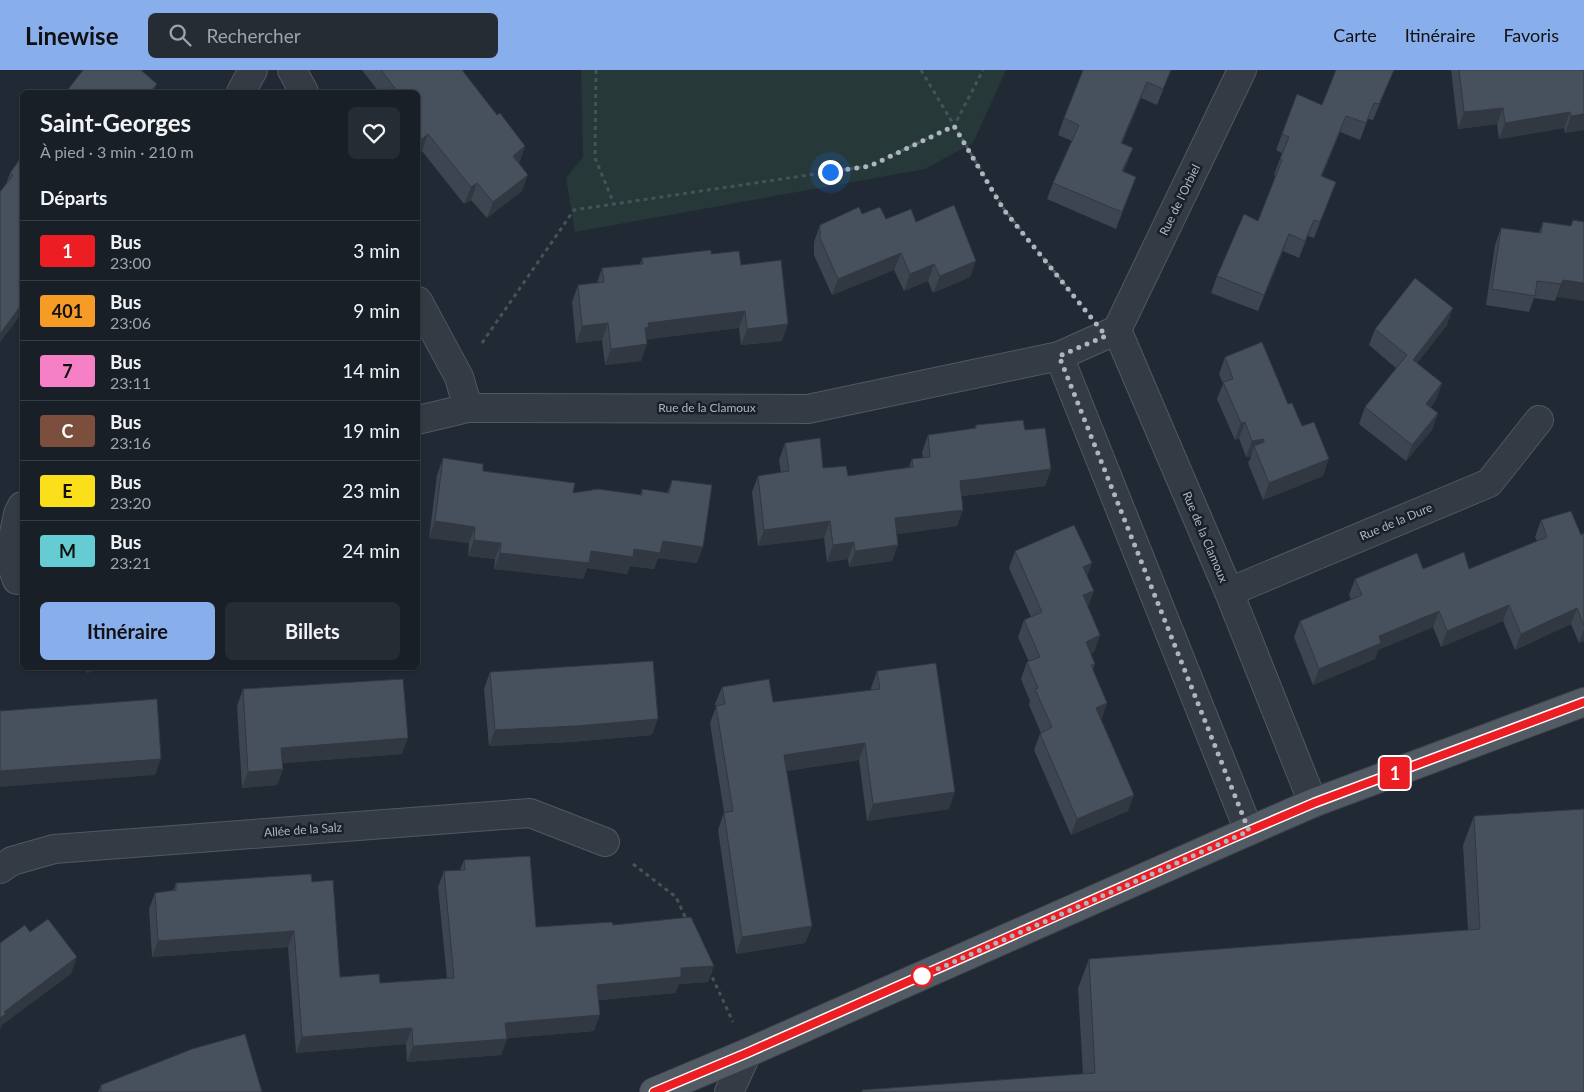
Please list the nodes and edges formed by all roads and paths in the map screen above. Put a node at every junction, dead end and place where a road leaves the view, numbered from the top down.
1 (253, 70) edge
2 (292, 70) edge
3 (596, 70) edge
4 (921, 70) edge
5 (983, 70) edge
6 (1242, 70) edge
7 (242, 90) edge
8 (303, 90) edge
9 (954, 126) junction
10 (614, 204) junction
11 (420, 305) edge
12 (1111, 333) junction
13 (1059, 356) junction
14 (459, 376) junction
15 (468, 408) junction
16 (420, 420) edge
17 (1539, 420) dead end
18 (20, 510) edge
19 (13, 581) edge
20 (1229, 592) junction
21 (1584, 702) edge
22 (1314, 803) junction
23 (1249, 831) junction
24 (605, 842) joint
25 (0, 869) edge
26 (688, 923) edge
27 (708, 967) edge
28 (747, 1053) junction
29 (654, 1092) edge
30 (729, 1092) edge

1 - 7 street
2 - 8 street
3 - 10 path
4 - 9 path
5 - 9 path
6 - 12 street, Rue de l'Orbiel
9 - 10 path
9 - 12 path
10 - 14 path
11 - 14 street
12 - 13 street, Rue de la Clamoux
12 - 20 street, Rue de la Clamoux
13 - 15 street, Rue de la Clamoux
13 - 23 street
14 - 15 street
15 - 16 street, Rue de la Clamoux
17 - 20 street, Rue de la Dure
18 - 19 street
20 - 22 street, Rue de la Clamoux
21 - 22 main road
22 - 23 main road
23 - 28 main road
24 - 25 street, Allée de la Salz
24 - 26 path
27 - 28 path
28 - 29 main road
28 - 30 street

